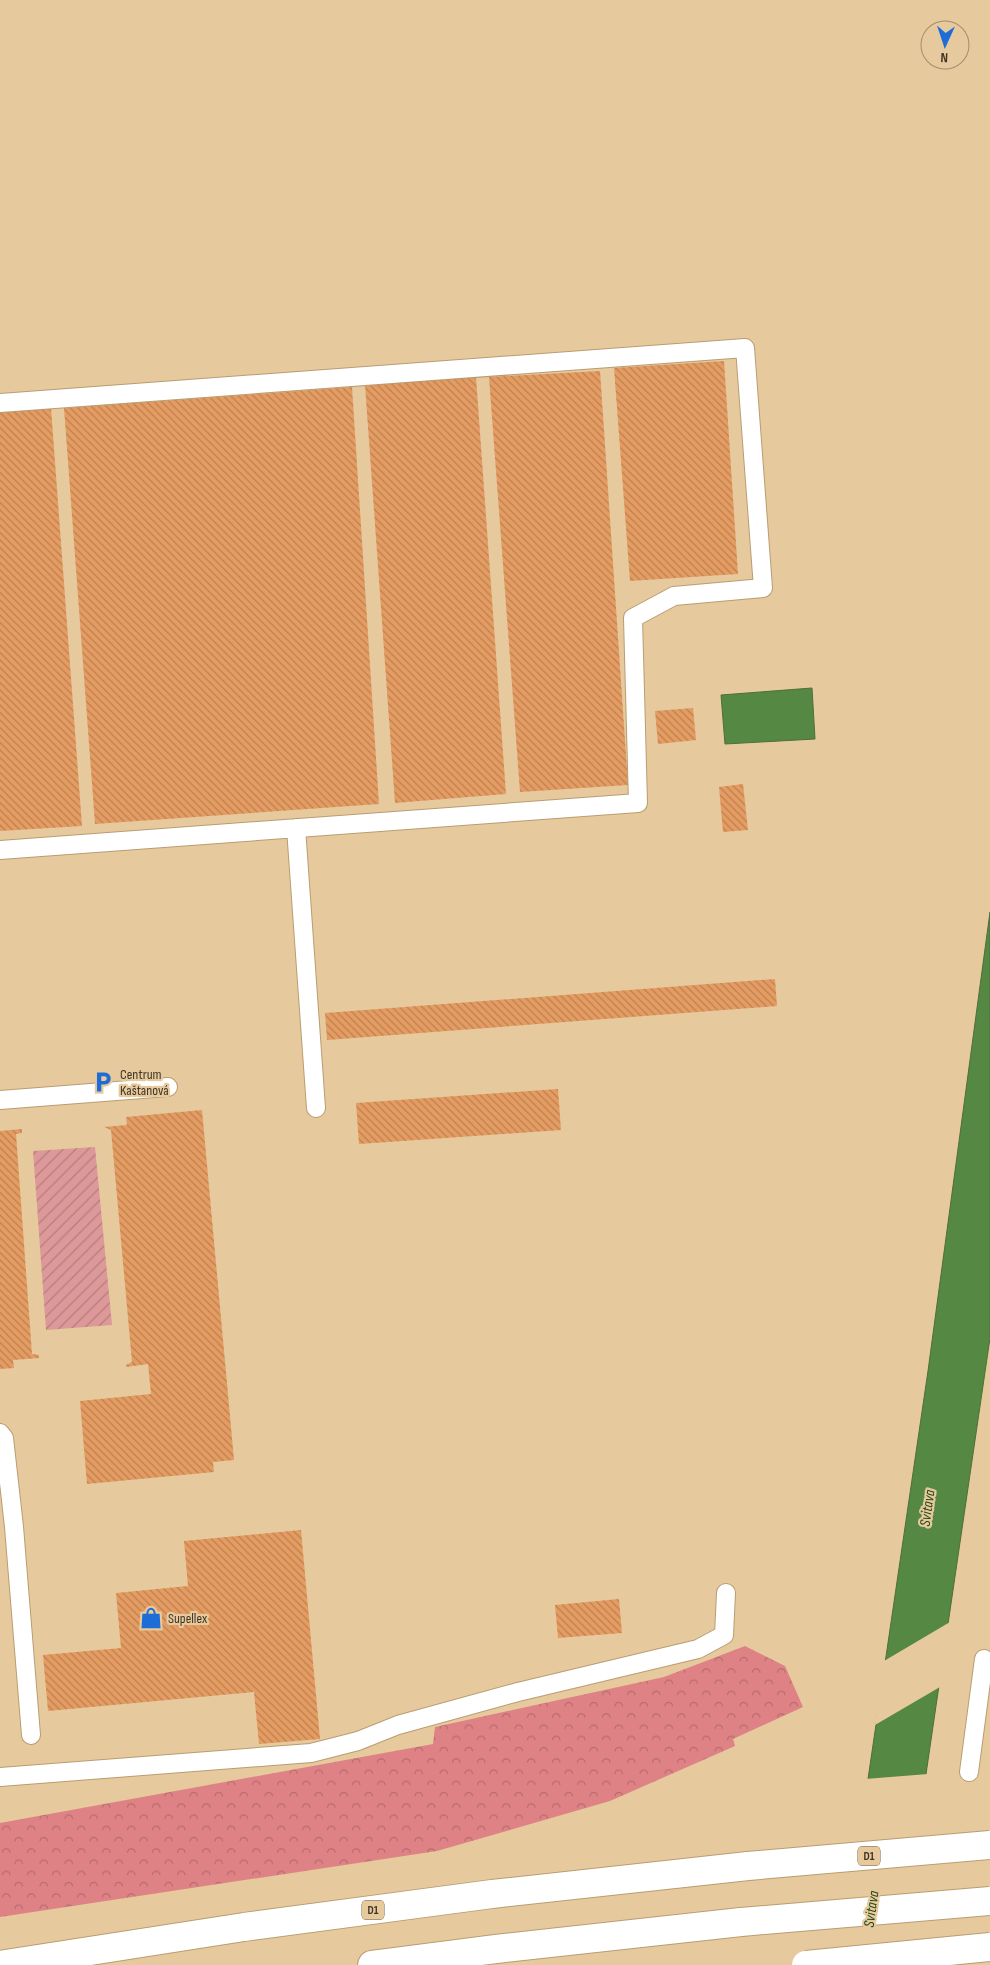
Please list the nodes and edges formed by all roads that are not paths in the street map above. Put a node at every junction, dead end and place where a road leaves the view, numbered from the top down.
1 (0, 403) edge
2 (296, 828) junction
3 (0, 850) edge
4 (168, 1087) dead end
5 (0, 1100) edge
6 (316, 1108) dead end
7 (0, 1433) edge
8 (726, 1593) dead end
9 (984, 1659) dead end
10 (31, 1735) dead end
11 (969, 1772) dead end
12 (0, 1777) edge
13 (990, 1845) edge
14 (990, 1901) edge
15 (990, 1947) edge
16 (0, 1965) edge
17 (372, 1965) edge
18 (806, 1965) edge

1 - 2 lane
2 - 3 lane
2 - 6 lane
4 - 5 lane
7 - 10 lane
8 - 12 lane
9 - 11 lane
13 - 16 highway, D1, bridge
14 - 17 highway, bridge
15 - 18 highway, bridge

